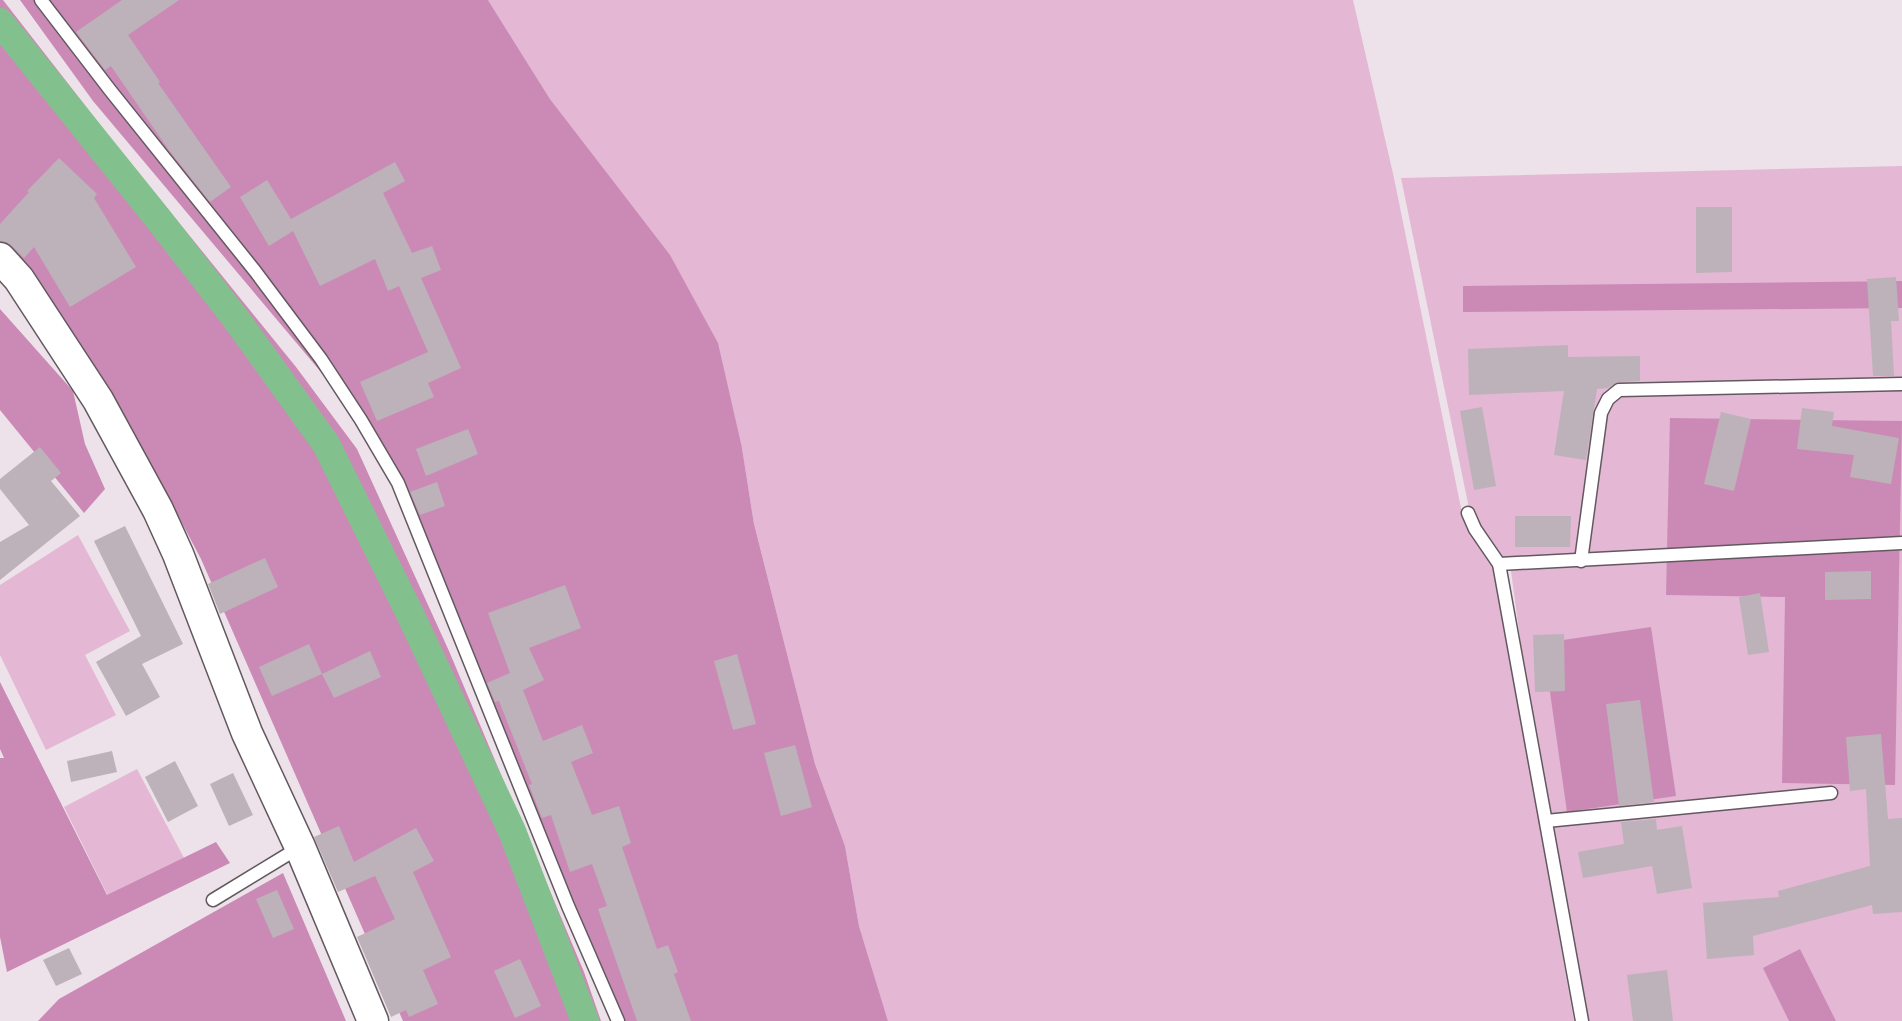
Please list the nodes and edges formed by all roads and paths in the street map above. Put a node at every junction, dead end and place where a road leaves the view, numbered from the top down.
1 (41, 0) edge
2 (0, 258) edge
3 (1902, 384) edge
4 (1468, 513) dead end
5 (1902, 543) edge
6 (1581, 561) junction
7 (1499, 564) junction
8 (1831, 793) dead end
9 (1546, 821) junction
10 (300, 847) junction
11 (213, 900) dead end
12 (373, 1021) edge
13 (618, 1021) edge
14 (1582, 1021) edge

1 - 13 lane
2 - 10 street
3 - 6 lane
4 - 7 lane
5 - 6 lane
6 - 7 lane
7 - 9 lane
8 - 9 lane
9 - 14 lane
10 - 11 lane
10 - 12 street

